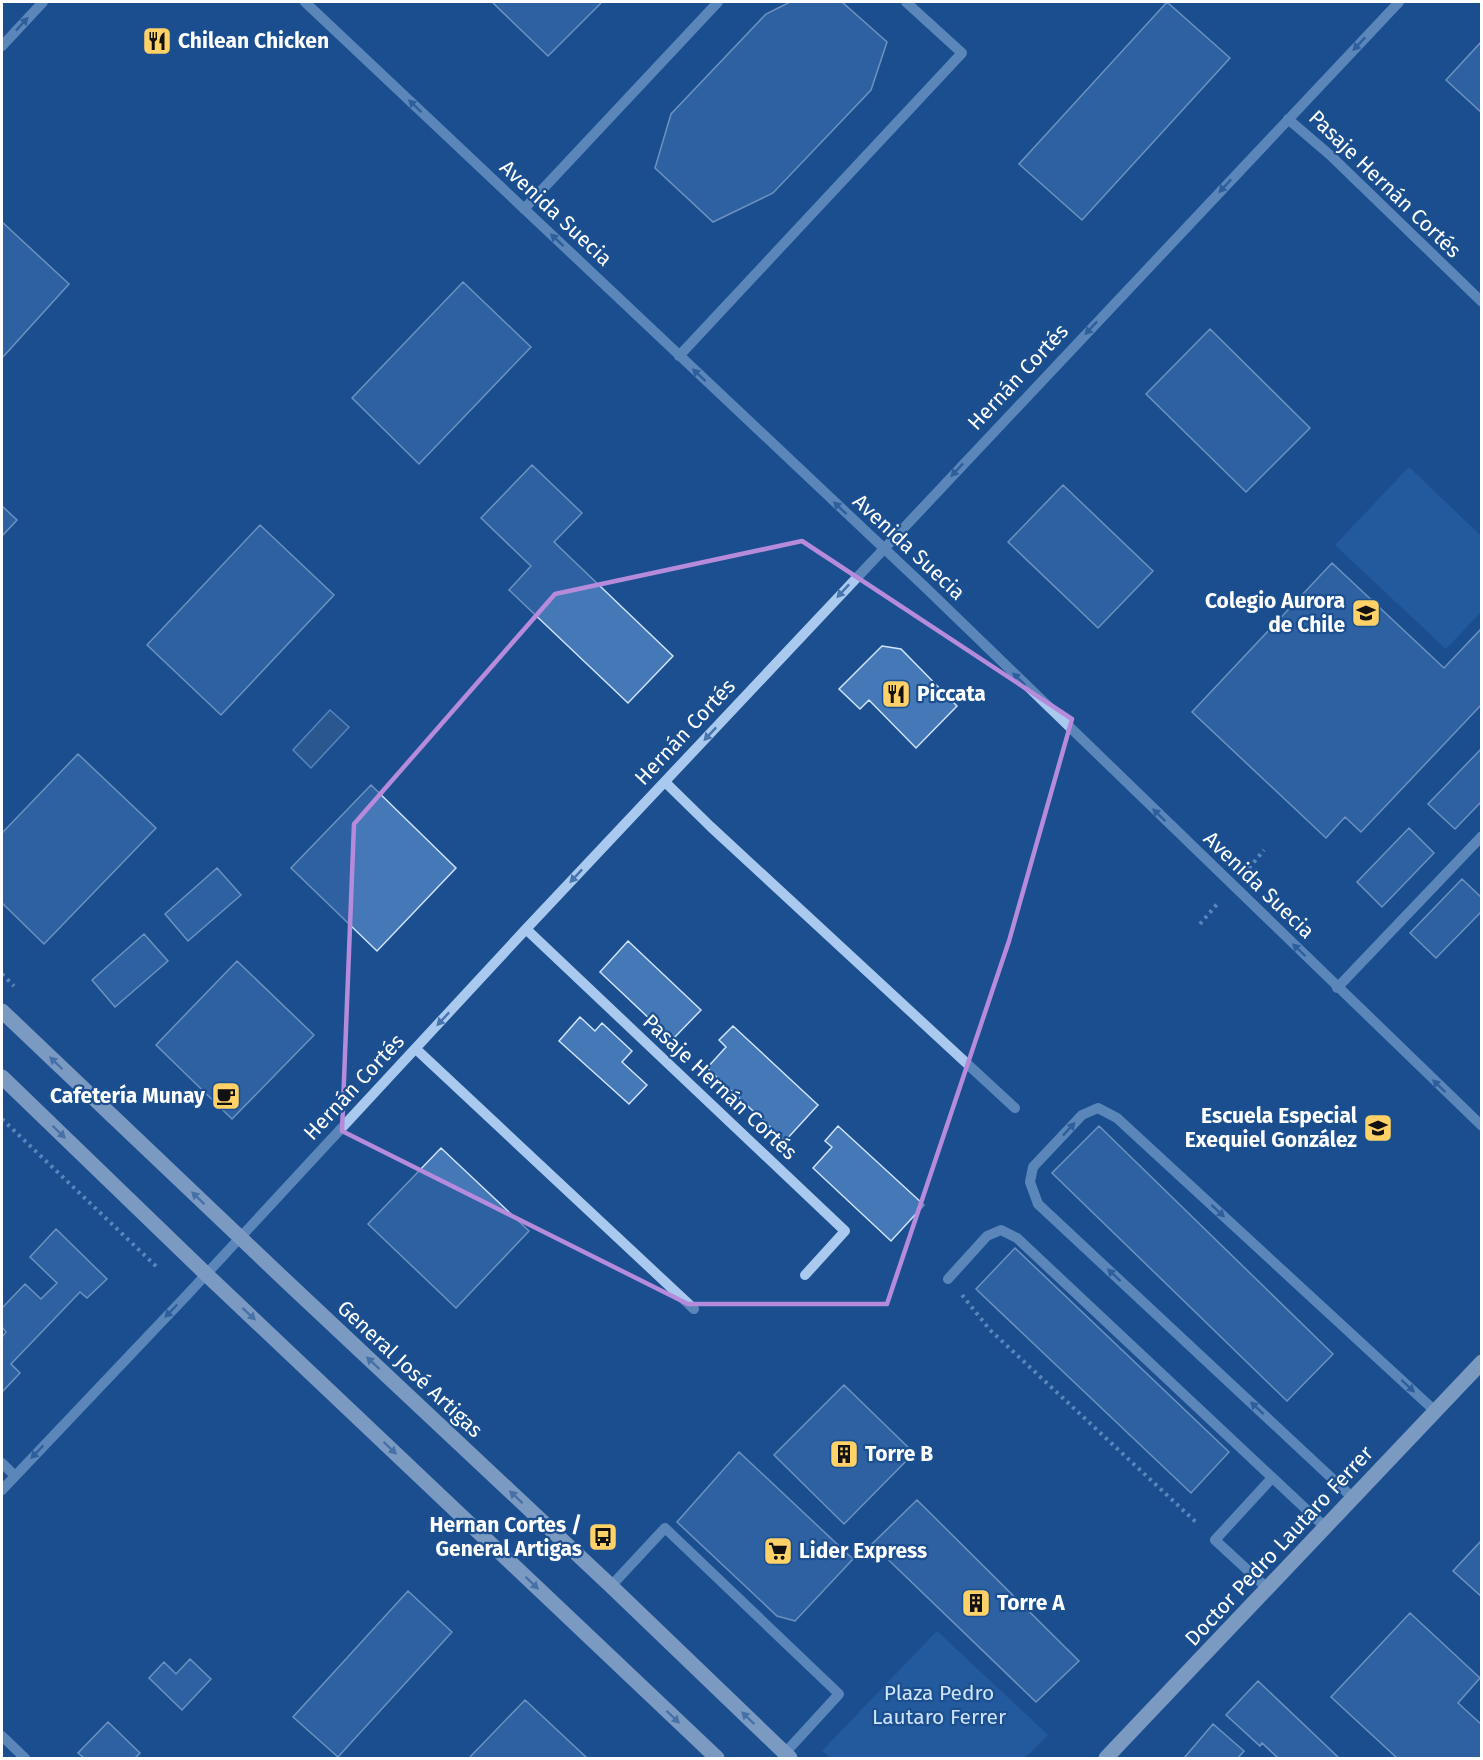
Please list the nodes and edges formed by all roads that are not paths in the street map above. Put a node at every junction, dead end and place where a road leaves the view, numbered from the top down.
1 (43, 2) edge
2 (305, 2) edge
3 (718, 2) edge
4 (906, 2) edge
5 (1399, 2) edge
6 (2, 46) edge
7 (1288, 119) junction
8 (524, 210) junction
9 (1482, 302) edge
10 (679, 356) junction
11 (883, 549) junction
12 (665, 782) junction
13 (1482, 836) edge
14 (526, 929) junction
15 (1337, 988) junction
16 (2, 1011) edge
17 (416, 1049) junction
18 (2, 1077) edge
19 (1015, 1108) dead end
20 (1482, 1126) edge
21 (240, 1238) junction
22 (206, 1274) junction
23 (805, 1275) dead end
24 (948, 1279) road end
25 (694, 1309) dead end
26 (1482, 1362) edge
27 (1435, 1411) junction
28 (2, 1463) edge
29 (15, 1476) junction
30 (1272, 1478) junction
31 (2, 1490) edge
32 (1353, 1498) junction
33 (1325, 1527) junction
34 (611, 1586) junction
35 (1267, 1588) junction
36 (2, 1736) edge
37 (788, 1756) edge
38 (24, 1758) edge
39 (717, 1758) edge
40 (1106, 1758) edge

6 -> 1 street
8 -> 2 street, Avenida Suecia
3 - 8 street
4 - 10 street
5 -> 7 street, Hernán Cortés
7 - 9 street, Pasaje Hernán Cortés
7 -> 11 street, Hernán Cortés
10 -> 8 street, Avenida Suecia
11 -> 10 street, Avenida Suecia
11 -> 12 street, Hernán Cortés
15 -> 11 street, Avenida Suecia
12 -> 14 street, Hernán Cortés
12 - 19 street
13 - 15 street
14 -> 17 street, Hernán Cortés
14 - 23 street, Pasaje Hernán Cortés
20 -> 15 street, Avenida Suecia
21 -> 16 main road, General José Artigas
17 - 21 street, Hernán Cortés
17 - 25 street
18 -> 22 main road
21 - 22 street, Hernán Cortés
34 -> 21 main road, General José Artigas
22 -> 29 street, Hernán Cortés
22 -> 39 main road
24 - 30 street
26 - 27 main road, Doctor Pedro Lautaro Ferrer
27 - 32 main road, Doctor Pedro Lautaro Ferrer
32 -> 27 street
28 - 29 street
29 - 31 street, Hernán Cortés
30 - 33 street
30 - 35 street
32 - 33 main road, Doctor Pedro Lautaro Ferrer
33 - 35 main road, Doctor Pedro Lautaro Ferrer
37 -> 34 main road, General José Artigas
34 - 37 street
35 - 40 main road, Doctor Pedro Lautaro Ferrer
36 - 38 street

